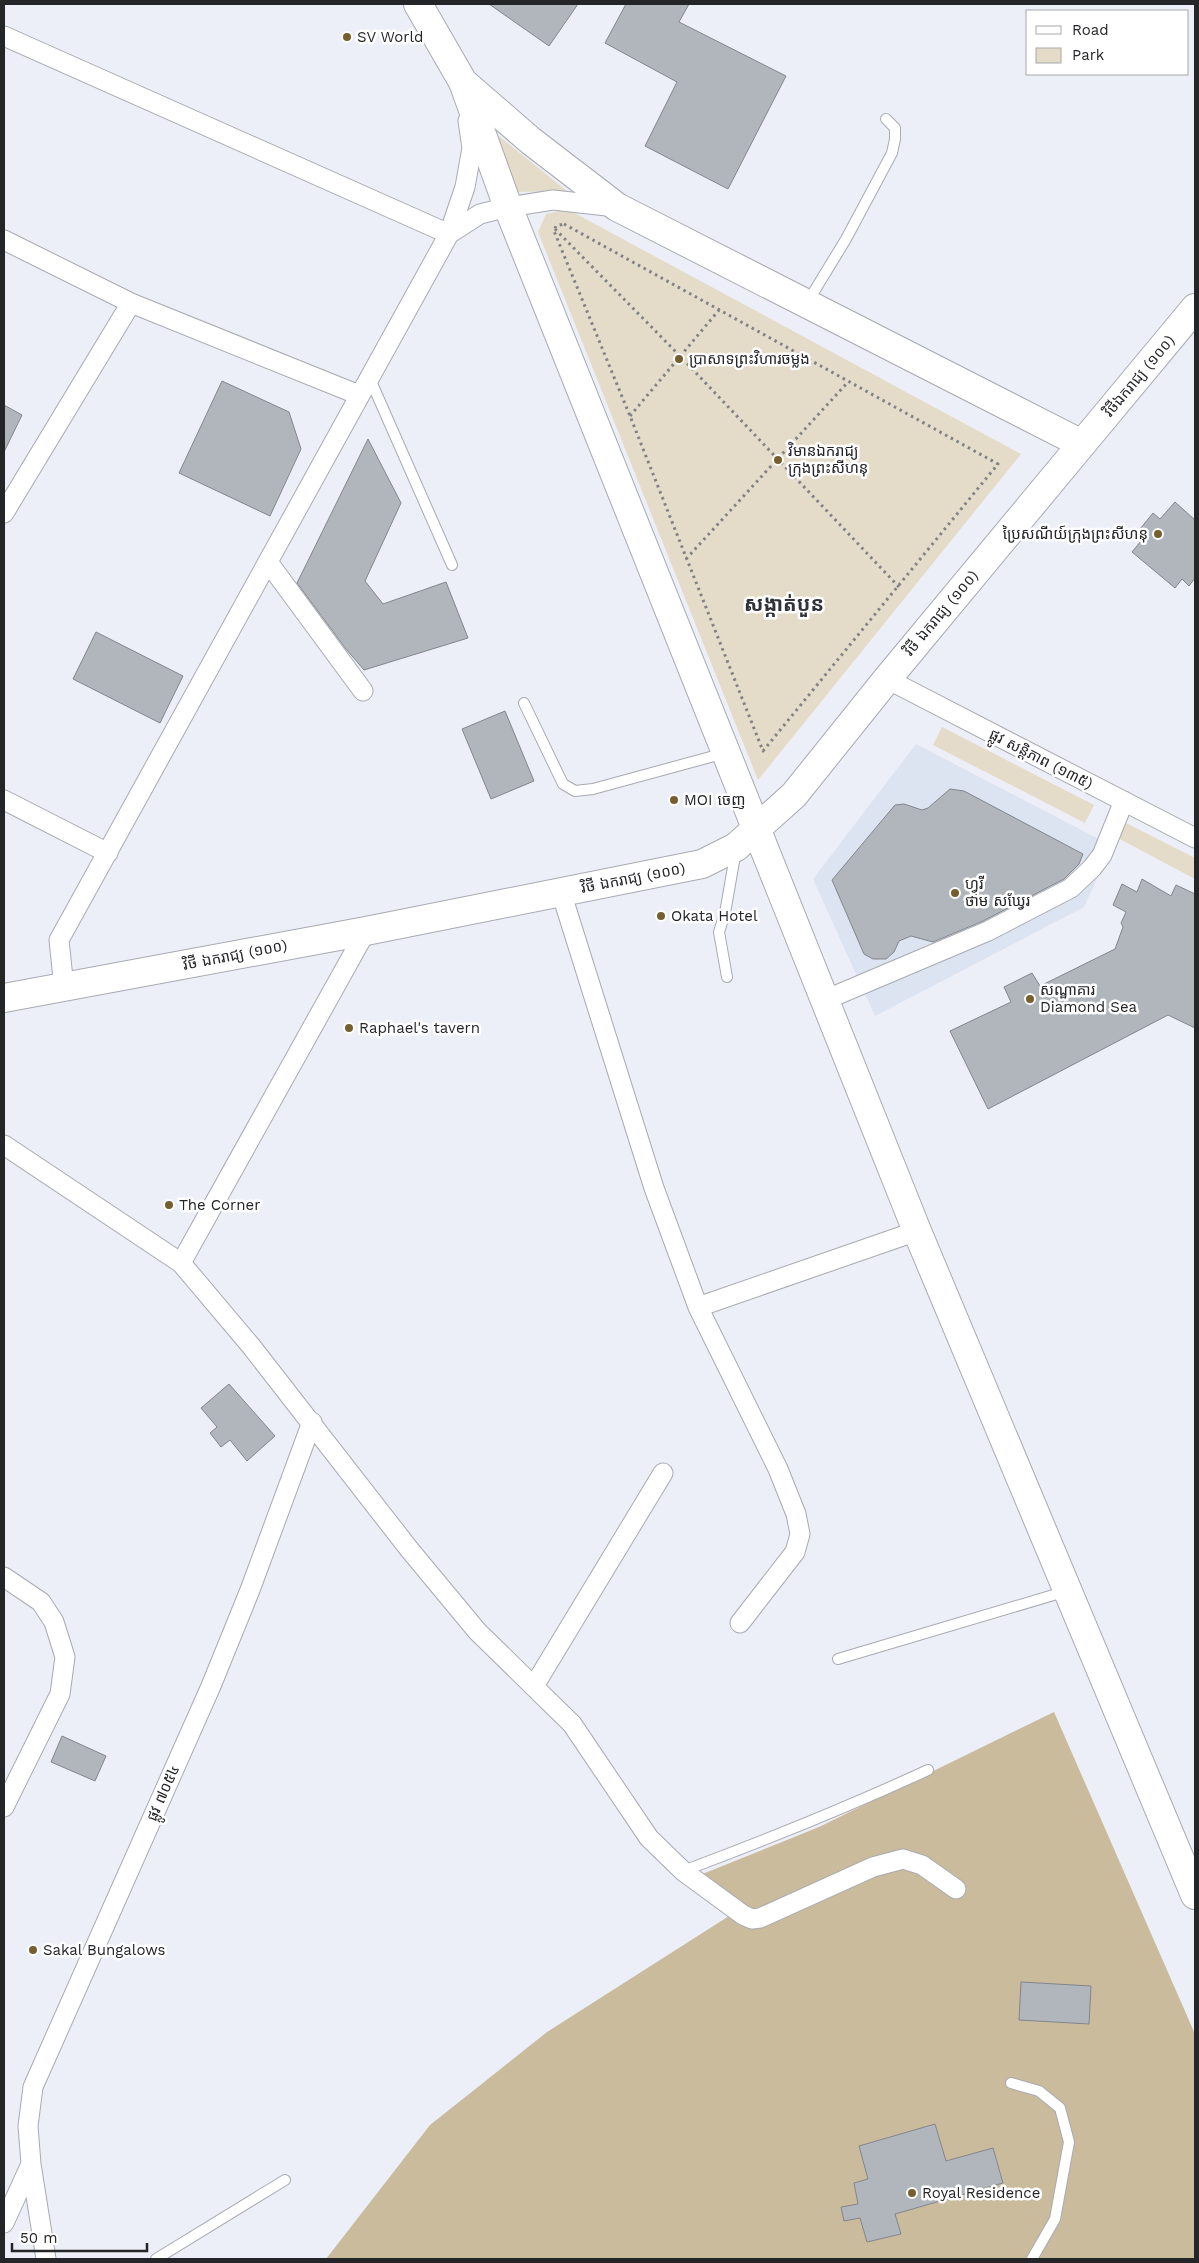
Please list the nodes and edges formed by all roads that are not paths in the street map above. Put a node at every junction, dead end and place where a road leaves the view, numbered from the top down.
1 (418, 4) edge
2 (4, 36) edge
3 (463, 82) junction
4 (886, 119) dead end
5 (508, 207) junction
6 (617, 207) junction
7 (448, 234) junction
8 (4, 240) edge
9 (131, 303) junction
10 (806, 304) junction
11 (1195, 308) edge
12 (370, 379) junction
13 (359, 395) junction
14 (1082, 444) junction
15 (4, 513) edge
16 (268, 562) junction
17 (452, 565) dead end
18 (887, 679) junction
19 (363, 691) dead end
20 (524, 703) dead end
21 (726, 753) junction
22 (4, 800) edge
23 (1124, 801) junction
24 (756, 829) junction
25 (1195, 838) edge
26 (736, 847) junction
27 (108, 853) junction
28 (561, 892) junction
29 (366, 931) junction
30 (727, 977) dead end
31 (64, 988) junction
32 (4, 998) edge
33 (825, 1000) junction
34 (4, 1145) edge
35 (917, 1231) junction
36 (182, 1263) junction
37 (698, 1307) junction
38 (312, 1422) junction
39 (663, 1472) dead end
40 (4, 1577) edge
41 (1068, 1591) junction
42 (740, 1623) dead end
43 (838, 1659) dead end
44 (534, 1686) junction
45 (928, 1770) dead end
46 (4, 1807) edge
47 (683, 1871) junction
48 (956, 1888) dead end
49 (1195, 1895) edge
50 (1011, 2083) dead end
51 (31, 2164) junction
52 (285, 2180) dead end
53 (4, 2222) edge
54 (46, 2259) edge
55 (156, 2259) edge
56 (1032, 2259) edge

1 - 3 street
2 - 7 street
3 - 5 street
3 - 6 street
3 - 7 street
4 - 10 lane
5 - 6 street
5 - 7 street
5 - 21 street
6 - 10 street
7 - 12 street
8 - 9 street
9 - 13 street
9 - 15 street
10 - 14 street
11 - 14 street, វិថីឯករាជ្យ (១០០)
12 - 13 street
12 - 17 lane
13 - 16 street
14 - 18 street, វិថី ឯករាជ្យ (១០០)
16 - 19 street
16 - 27 street
18 - 23 street, ផ្លូវ សន្តិភាព (១៣៥)
18 - 24 street, វិថី ឯករាជ្យ (១០០)
20 - 21 lane
21 - 24 street
22 - 27 street
23 - 25 street, ផ្លូវ សន្តិភាព (១៣៥)
23 - 33 street
24 - 26 street, វិថី ឯករាជ្យ (១០០)
24 - 33 street
26 - 28 street, វិថី ឯករាជ្យ (១០០)
26 - 30 lane
27 - 31 street
28 - 29 street, វិថី ឯករាជ្យ (១០០)
28 - 37 street
29 - 31 street, វិថី ឯករាជ្យ (១០០)
29 - 36 street
31 - 32 street, វិថី ឯករាជ្យ (១០០)
33 - 35 street
34 - 36 street
35 - 37 street
35 - 41 street
36 - 38 street
37 - 42 street
38 - 44 street
38 - 51 street, ផ្លូវ ៧០៥៤
39 - 44 street
40 - 46 street
41 - 43 lane
41 - 49 street
44 - 47 street
45 - 47 lane
47 - 48 street
50 - 56 lane
51 - 53 street, ផ្លូវ ៧០៥៤
51 - 54 street, ផ្លូវ ៧០៥៤
52 - 55 lane

